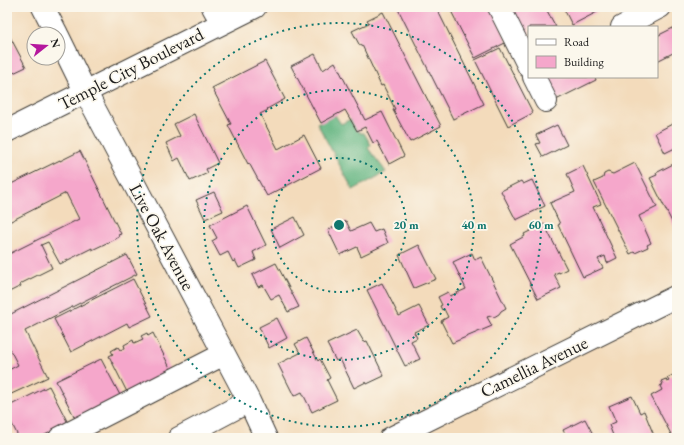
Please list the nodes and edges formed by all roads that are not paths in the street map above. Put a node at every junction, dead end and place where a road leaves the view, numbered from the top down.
1 (43, 7) edge
2 (255, 7) edge
3 (499, 7) edge
4 (660, 7) edge
5 (218, 15) edge
6 (52, 26) edge
7 (624, 26) edge
8 (66, 53) edge
9 (528, 66) edge
10 (534, 78) edge
11 (85, 91) junction
12 (546, 101) dead end
13 (7, 131) edge
14 (677, 296) edge
15 (224, 354) junction
16 (249, 401) junction
17 (60, 438) edge
18 (179, 438) edge
19 (266, 438) edge
20 (391, 438) edge

1 - 6 street, Live Oak Avenue
2 - 5 street, Temple City Boulevard
3 - 9 street
4 - 7 street
5 - 11 street, Temple City Boulevard
8 - 11 street, Live Oak Avenue
10 - 12 street
11 - 13 street, Temple City Boulevard
11 - 15 street, Live Oak Avenue
14 - 20 street, Camellia Avenue
15 - 16 street, Live Oak Avenue
15 - 17 street
16 - 18 street
16 - 19 street, Live Oak Avenue

